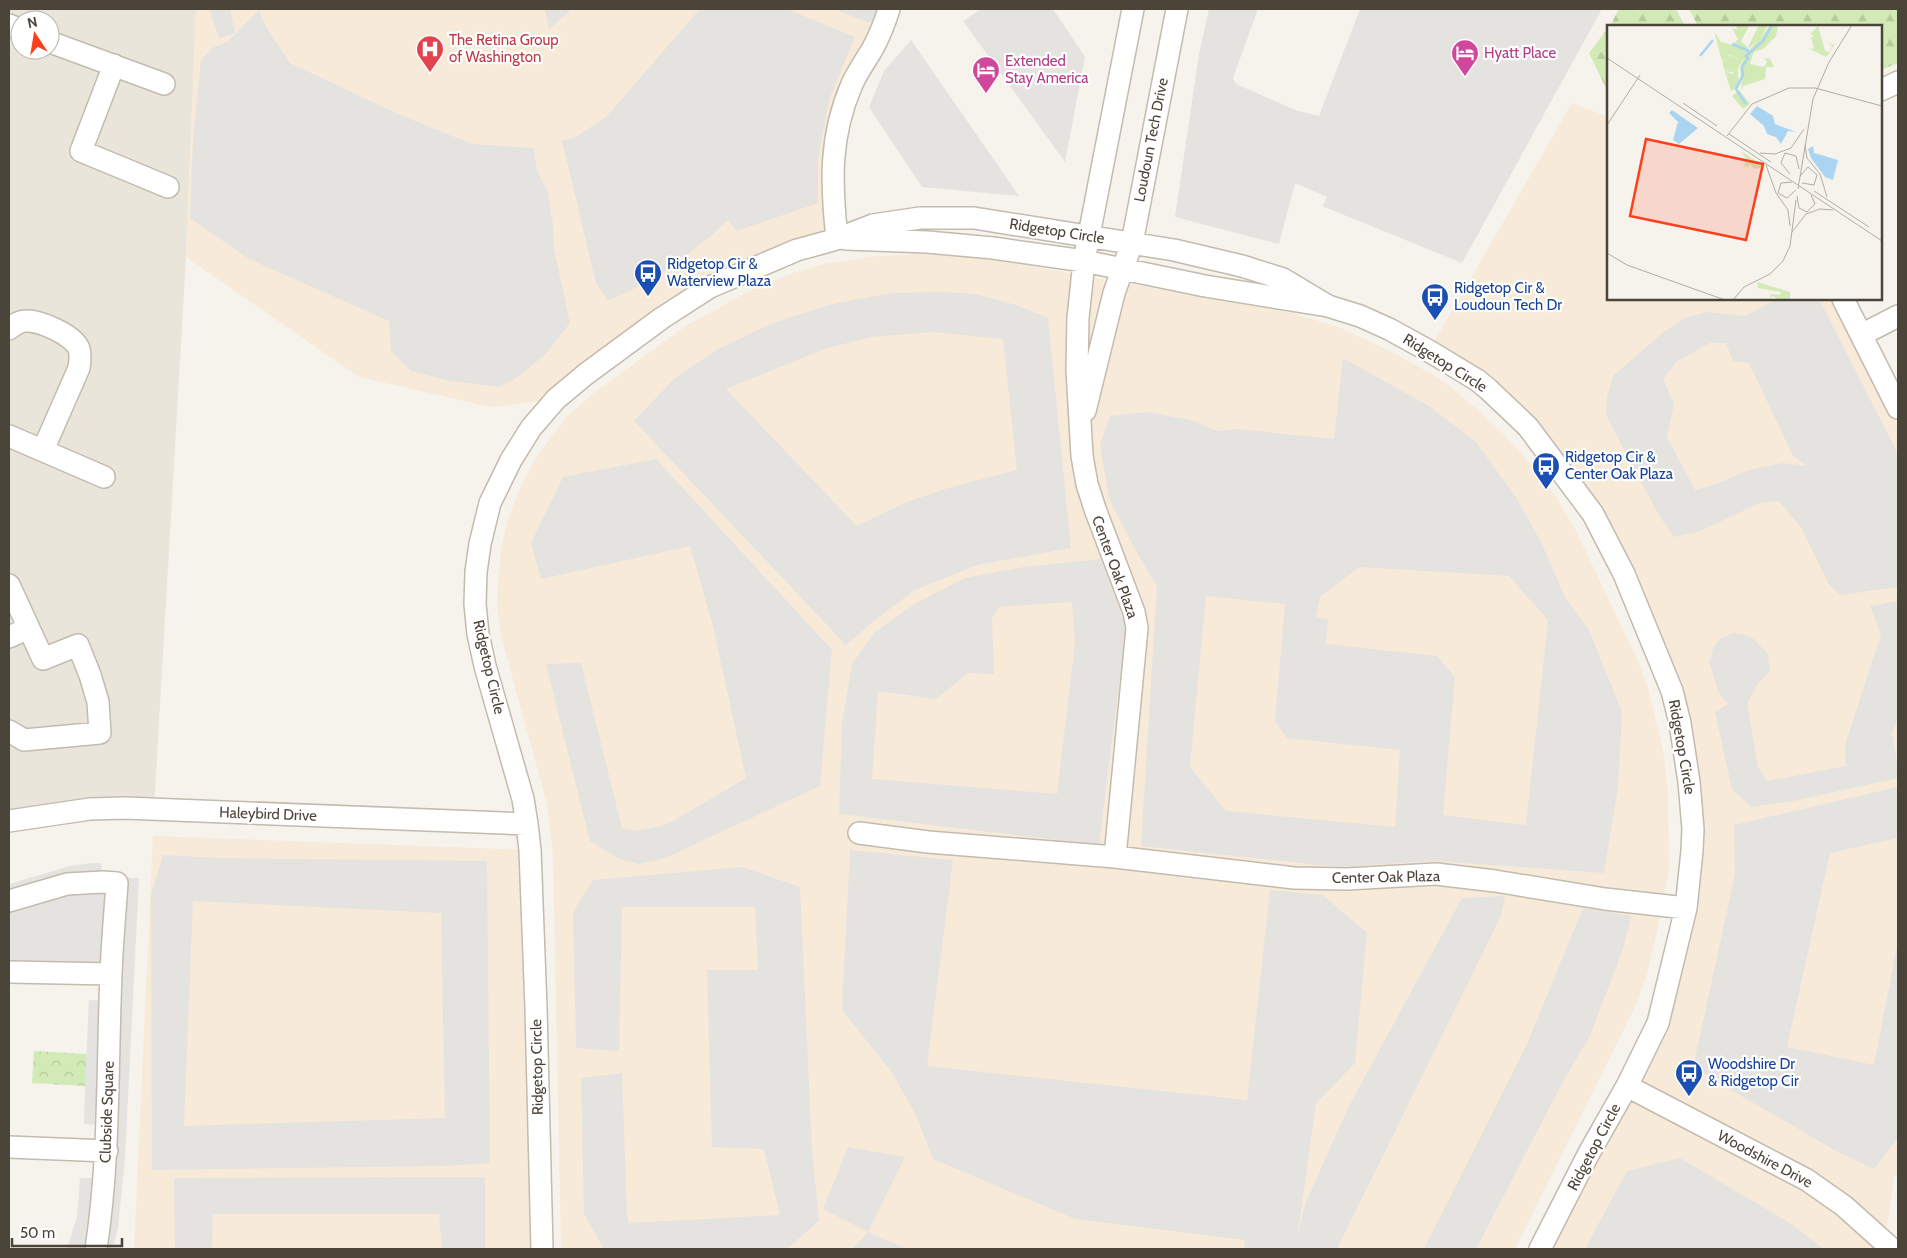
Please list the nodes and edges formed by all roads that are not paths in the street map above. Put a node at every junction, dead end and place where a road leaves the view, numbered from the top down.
1 (889, 9) edge
2 (1118, 9) edge
3 (1133, 9) edge
4 (1176, 9) edge
5 (1128, 40) junction
6 (60, 46) edge
7 (114, 65) junction
8 (1898, 82) edge
9 (164, 84) dead end
10 (1882, 90) edge
11 (168, 187) dead end
12 (1090, 236) junction
13 (837, 239) junction
14 (1132, 243) junction
15 (1084, 261) junction
16 (1122, 270) junction
17 (1843, 300) edge
18 (1328, 306) junction
19 (1898, 316) edge
20 (9, 329) edge
21 (1861, 335) junction
22 (1898, 408) edge
23 (1081, 426) junction
24 (9, 436) edge
25 (43, 450) junction
26 (104, 477) dead end
27 (9, 585) edge
28 (29, 628) junction
29 (9, 637) edge
30 (9, 730) edge
31 (9, 821) edge
32 (527, 824) junction
33 (859, 833) dead end
34 (1115, 857) junction
35 (9, 901) edge
36 (1686, 908) junction
37 (9, 972) edge
38 (111, 974) junction
39 (1627, 1086) junction
40 (9, 1147) edge
41 (107, 1151) junction
42 (96, 1249) edge
43 (542, 1249) edge
44 (1540, 1249) edge
45 (1892, 1249) edge

1 - 13 street
2 - 5 street
3 - 5 street
4 - 14 street, Loudoun Tech Drive
5 - 12 street
6 - 7 street
7 - 9 street
7 - 11 street
8 - 10 street
12 - 13 street, Ridgetop Circle
12 - 14 street, Ridgetop Circle
12 - 15 street
13 - 15 street, Ridgetop Circle
13 - 32 street, Ridgetop Circle
14 - 16 street, Loudoun Tech Drive
14 - 18 street, Ridgetop Circle
15 - 16 street, Ridgetop Circle
15 - 23 street, Center Oak Plaza
16 - 18 street, Ridgetop Circle
16 - 23 street, Center Oak Plaza
17 - 21 street
18 - 36 street, Ridgetop Circle
19 - 21 street
20 - 25 street
21 - 22 street
23 - 34 street, Center Oak Plaza
24 - 25 street
25 - 26 street
27 - 28 street
28 - 29 street
28 - 30 street
31 - 32 street, Haleybird Drive
32 - 43 street, Ridgetop Circle
33 - 34 street, Center Oak Plaza
34 - 36 street, Center Oak Plaza
35 - 38 street, Clubside Square
36 - 39 street, Ridgetop Circle
37 - 38 street
38 - 41 street, Clubside Square
39 - 44 street, Ridgetop Circle
39 - 45 street, Woodshire Drive
40 - 41 street
41 - 42 street, Clubside Square

